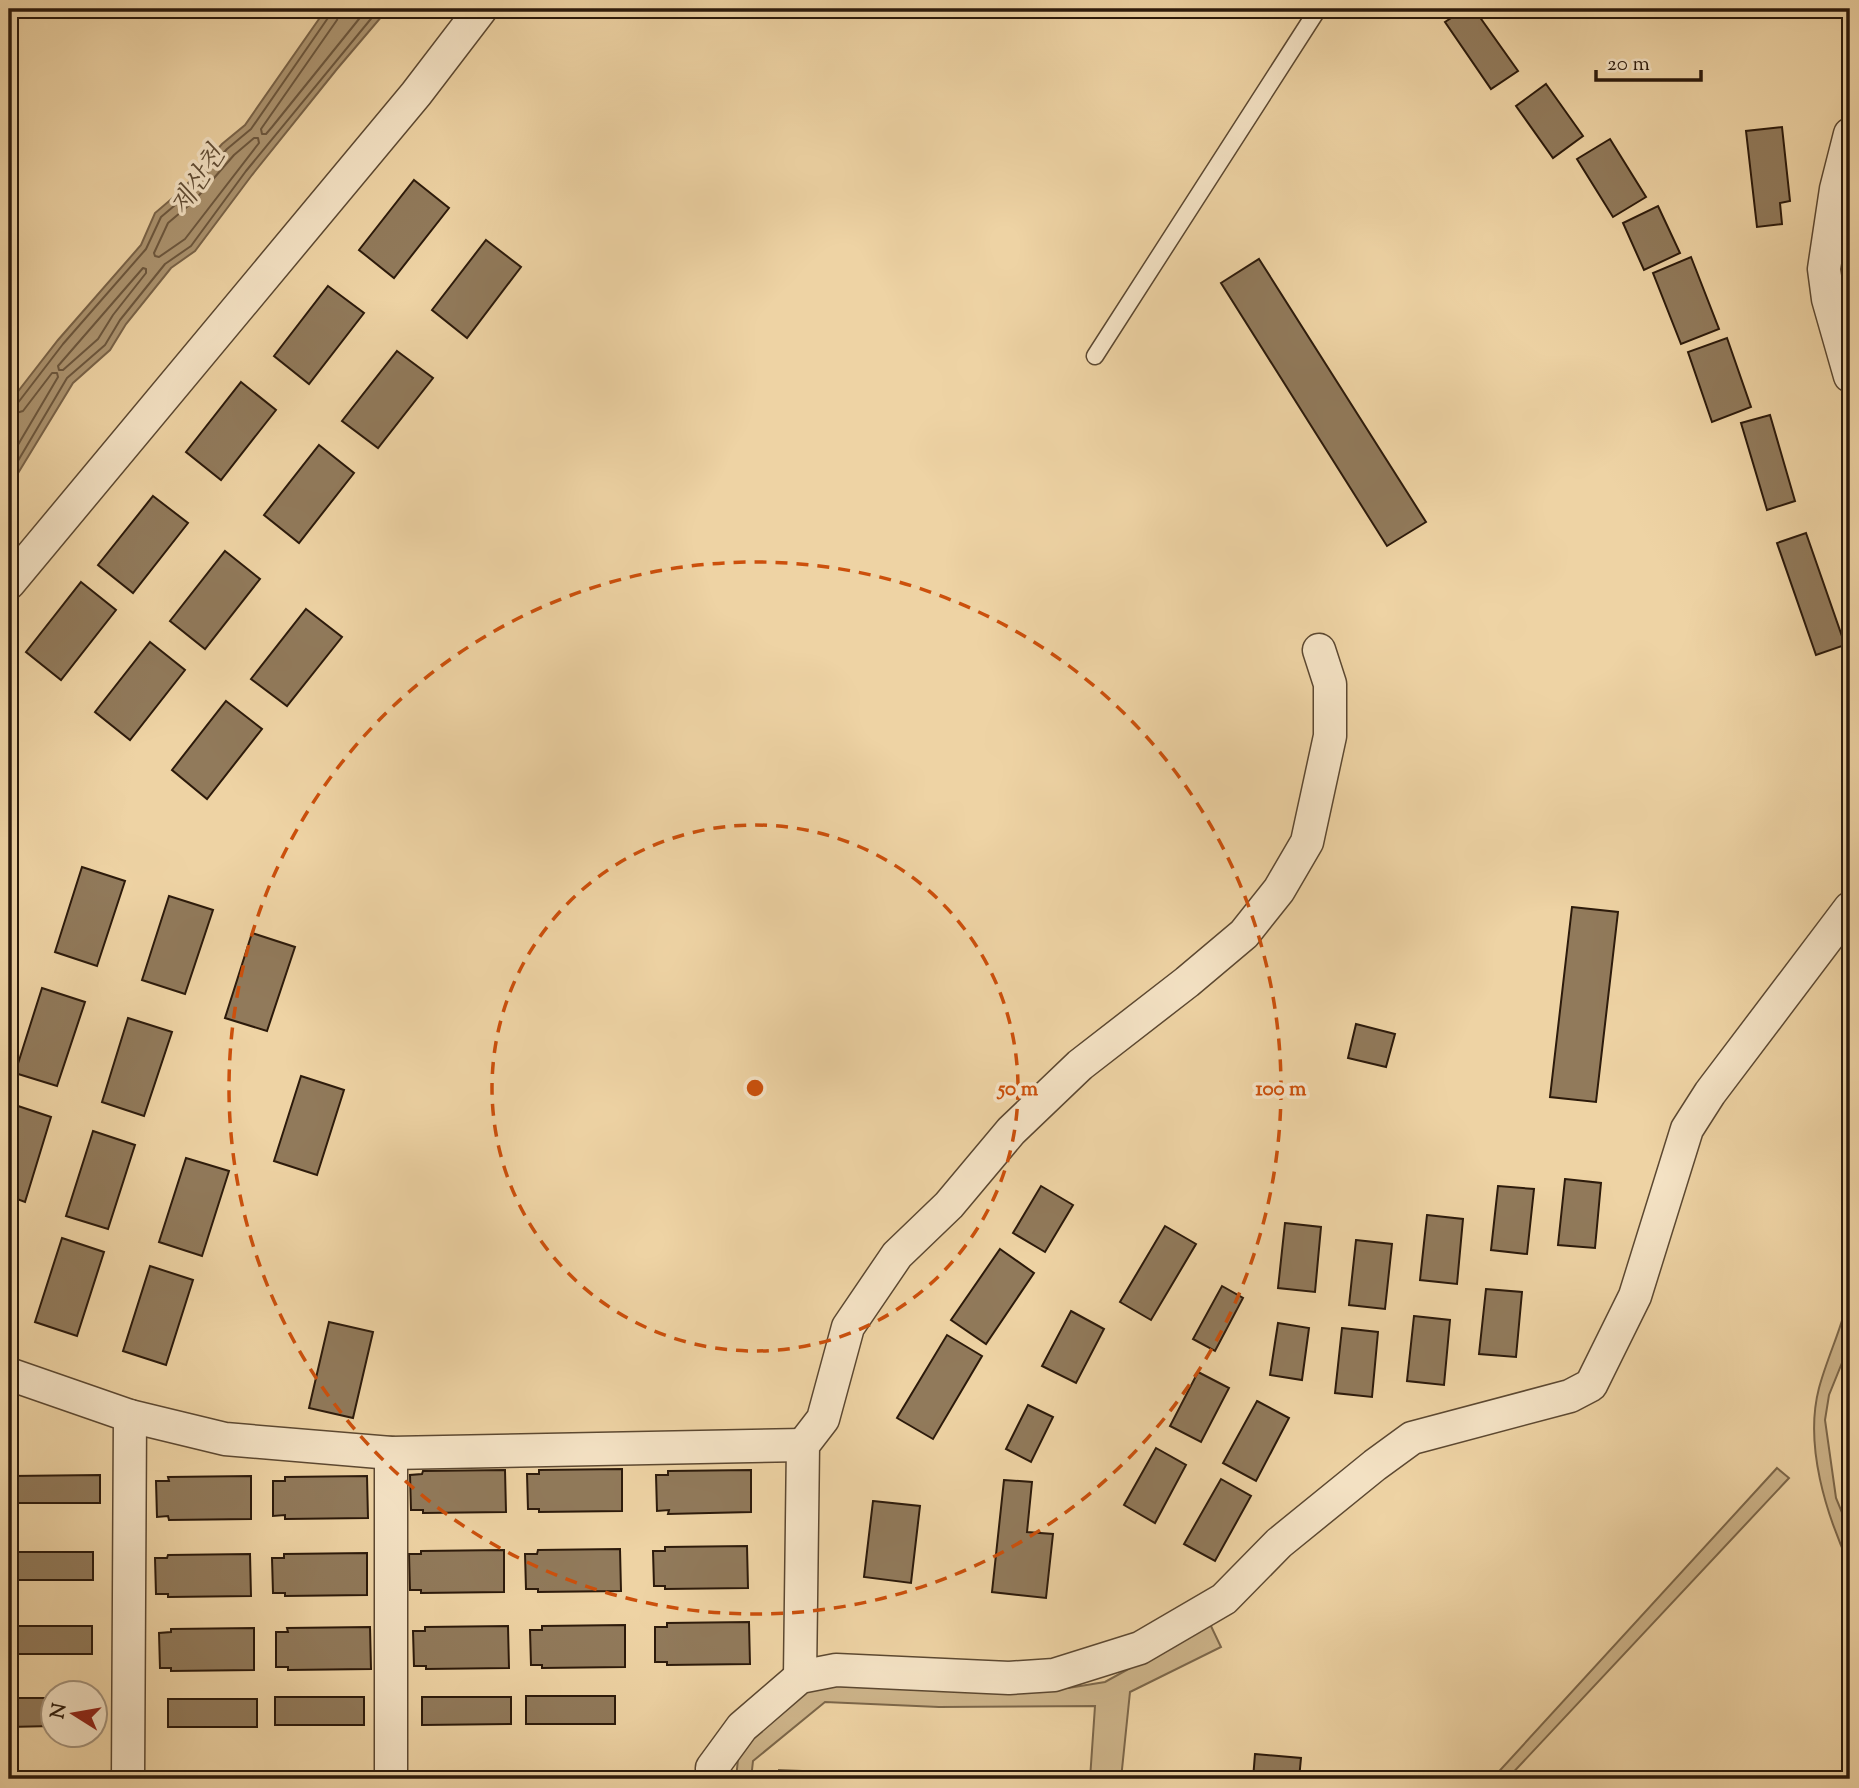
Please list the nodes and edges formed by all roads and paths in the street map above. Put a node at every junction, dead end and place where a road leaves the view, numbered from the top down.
1 (481, 9) edge
2 (1318, 9) edge
3 (1850, 134) edge
4 (1095, 356) dead end
5 (1850, 376) edge
6 (9, 583) edge
7 (1319, 650) dead end
8 (1850, 908) edge
9 (9, 1374) edge
10 (130, 1416) junction
11 (803, 1445) junction
12 (391, 1453) junction
13 (800, 1677) junction
14 (128, 1779) edge
15 (391, 1779) edge
16 (712, 1779) edge

1 - 6 street
2 - 4 lane
3 - 5 street
7 - 11 street
8 - 13 street
9 - 10 street
10 - 12 street
10 - 14 street
11 - 12 street
11 - 13 street
12 - 15 street
13 - 16 street

